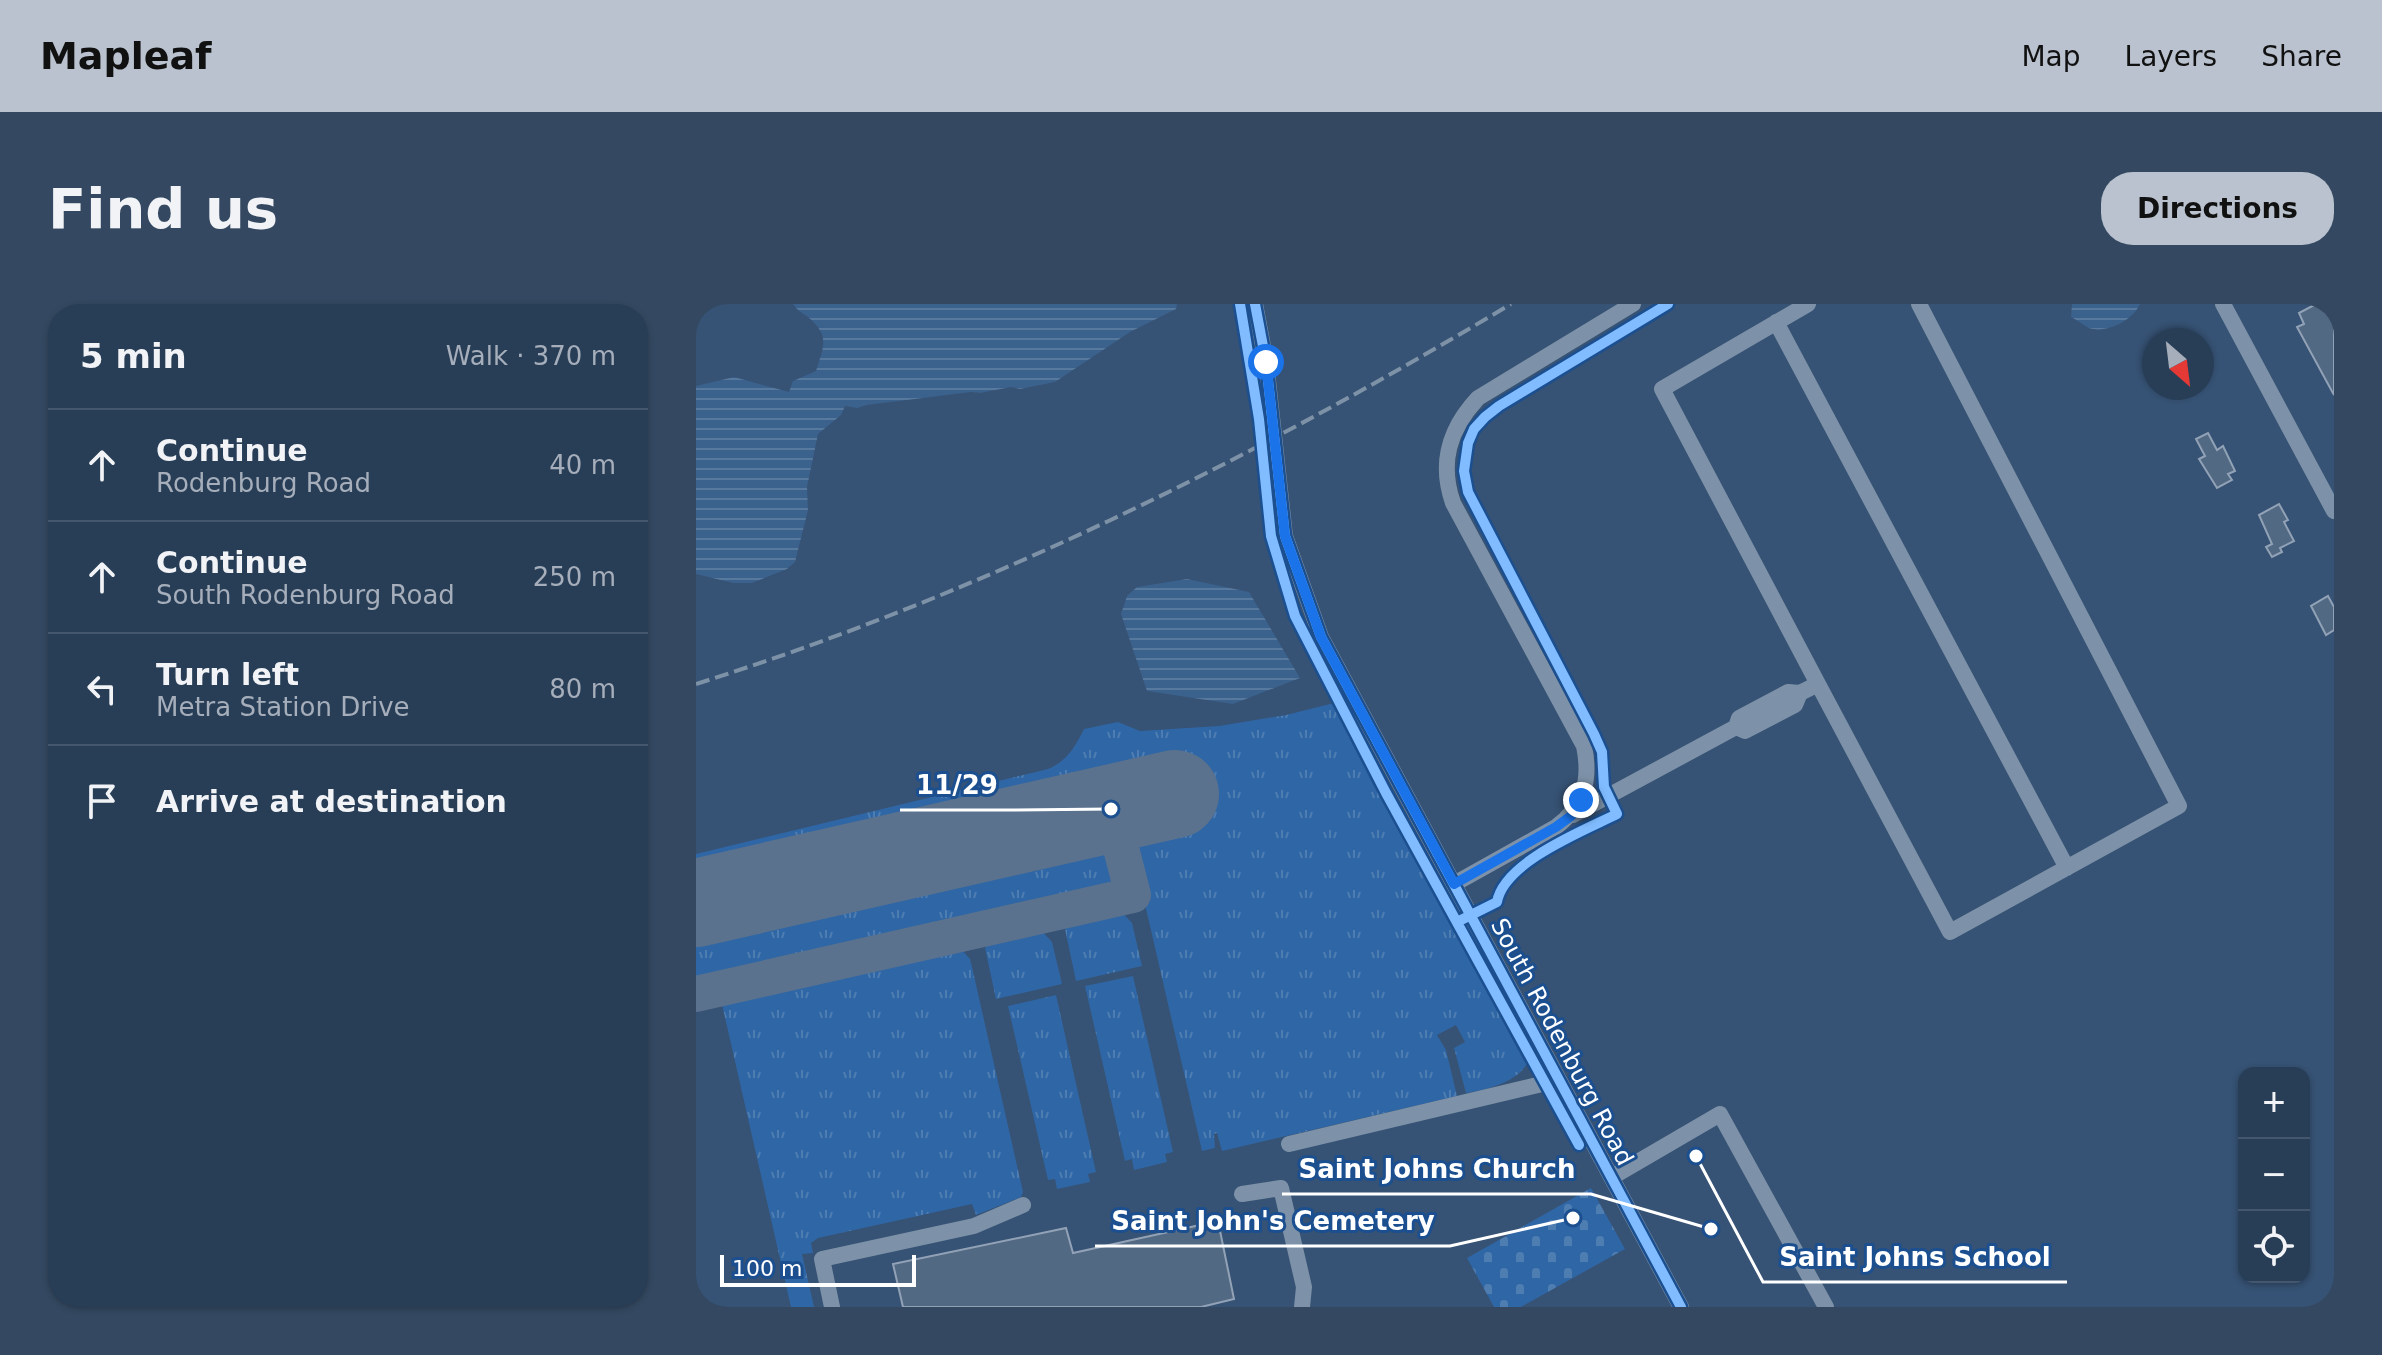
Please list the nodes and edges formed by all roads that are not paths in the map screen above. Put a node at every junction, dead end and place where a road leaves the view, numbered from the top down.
1 (1255, 304) edge
2 (1633, 304) edge
3 (1808, 304) edge
4 (1919, 304) edge
5 (2223, 304) edge
6 (1776, 322) junction
7 (2334, 511) edge
8 (1818, 684) junction
9 (1571, 816) junction
10 (2067, 868) junction
11 (1454, 884) junction
12 (1559, 1080) junction
13 (1289, 1144) dead end
14 (1612, 1177) junction
15 (1242, 1194) dead end
16 (1023, 1205) dead end
17 (832, 1307) edge
18 (1302, 1307) edge
19 (1681, 1307) edge
20 (1826, 1307) edge

1 - 11 street, South Rodenburg Road
2 - 9 street
3 - 6 street
4 - 10 street
5 - 7 street
6 - 8 street
6 - 10 street
8 - 9 street
8 - 10 street
9 - 11 street
11 - 12 street, South Rodenburg Road
12 - 13 street
12 - 14 street, South Rodenburg Road
14 - 19 street, South Rodenburg Road
14 - 20 street
15 - 18 street
16 - 17 street

